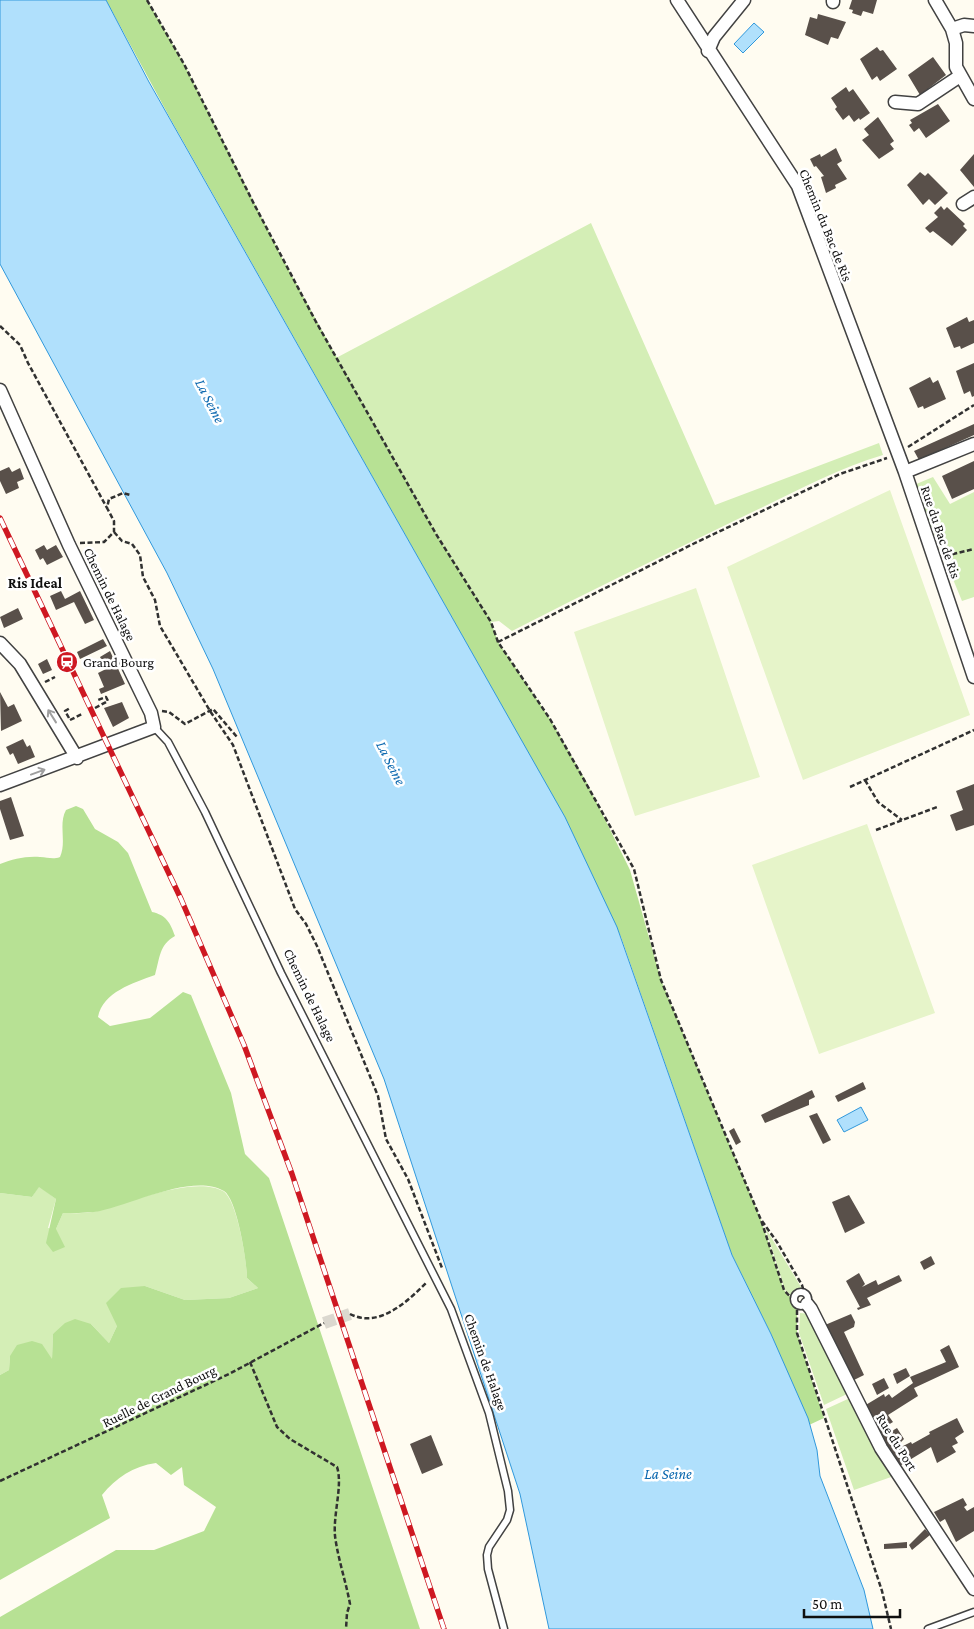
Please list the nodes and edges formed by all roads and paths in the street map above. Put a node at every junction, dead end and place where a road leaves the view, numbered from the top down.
1 (147, 0) edge
2 (677, 0) edge
3 (744, 0) edge
4 (935, 0) edge
5 (974, 26) edge
6 (952, 29) junction
7 (708, 51) junction
8 (960, 76) junction
9 (974, 99) edge
10 (895, 102) dead end
11 (974, 197) edge
12 (962, 204) dead end
13 (0, 326) edge
14 (0, 390) edge
15 (974, 405) edge
16 (974, 444) edge
17 (898, 454) junction
18 (904, 472) junction
19 (130, 496) dead end
20 (107, 508) junction
21 (114, 532) junction
22 (69, 545) junction
23 (974, 549) edge
24 (933, 558) junction
25 (498, 642) junction
26 (0, 643) edge
27 (55, 677) dead end
28 (974, 677) edge
29 (49, 680) dead end
30 (98, 700) dead end
31 (70, 708) dead end
32 (95, 708) dead end
33 (210, 711) junction
34 (151, 713) junction
35 (67, 714) dead end
36 (82, 714) dead end
37 (70, 720) dead end
38 (154, 727) junction
39 (974, 730) edge
40 (237, 737) dead end
41 (77, 758) junction
42 (865, 780) junction
43 (0, 785) edge
44 (850, 787) dead end
45 (937, 808) dead end
46 (903, 820) junction
47 (876, 830) dead end
48 (761, 1220) junction
49 (433, 1276) junction
50 (445, 1276) dead end
51 (802, 1300) junction
52 (350, 1314) tunnel mouth
53 (324, 1323) tunnel mouth
54 (250, 1362) junction
55 (0, 1481) edge
56 (974, 1589) edge
57 (974, 1612) edge
58 (346, 1629) edge
59 (504, 1629) edge
60 (891, 1629) edge
61 (928, 1629) edge

1 - 25 path
2 - 7 street, Chemin du Bac de Ris
3 - 7 street
4 - 6 street
5 - 6 street
6 - 8 street
7 - 17 street, Chemin du Bac de Ris
8 - 9 street
8 - 10 street
11 - 12 street
13 - 20 path
14 - 22 street, Chemin de Halage
15 - 17 path
16 - 18 street
17 - 18 street, Rue du Bac de Ris
17 - 25 path
18 - 24 street, Rue du Bac de Ris
19 - 20 path
20 - 21 path
21 - 22 path
21 - 33 path
22 - 34 street, Chemin de Halage
23 - 24 path
24 - 28 street, Rue du Bac de Ris
25 - 48 path
41 -> 26 street
27 - 29 path
30 - 32 path
31 - 35 path
33 - 34 path
33 - 40 path
33 - 50 path
34 - 38 street, Chemin de Halage
36 - 37 path
38 - 41 street
38 - 49 lane, Chemin de Halage
39 - 42 path
43 -> 41 street
42 - 44 path
42 - 46 path
45 - 46 path
46 - 47 path
48 - 51 path
48 - 51 path
49 - 52 path
49 - 59 lane, Chemin de Halage
51 - 56 street, Rue du Port
51 - 60 path
53 - 54 path, Ruelle de Grand Bourg
54 - 55 path, Ruelle de Grand Bourg
54 - 58 path
57 - 61 lane

